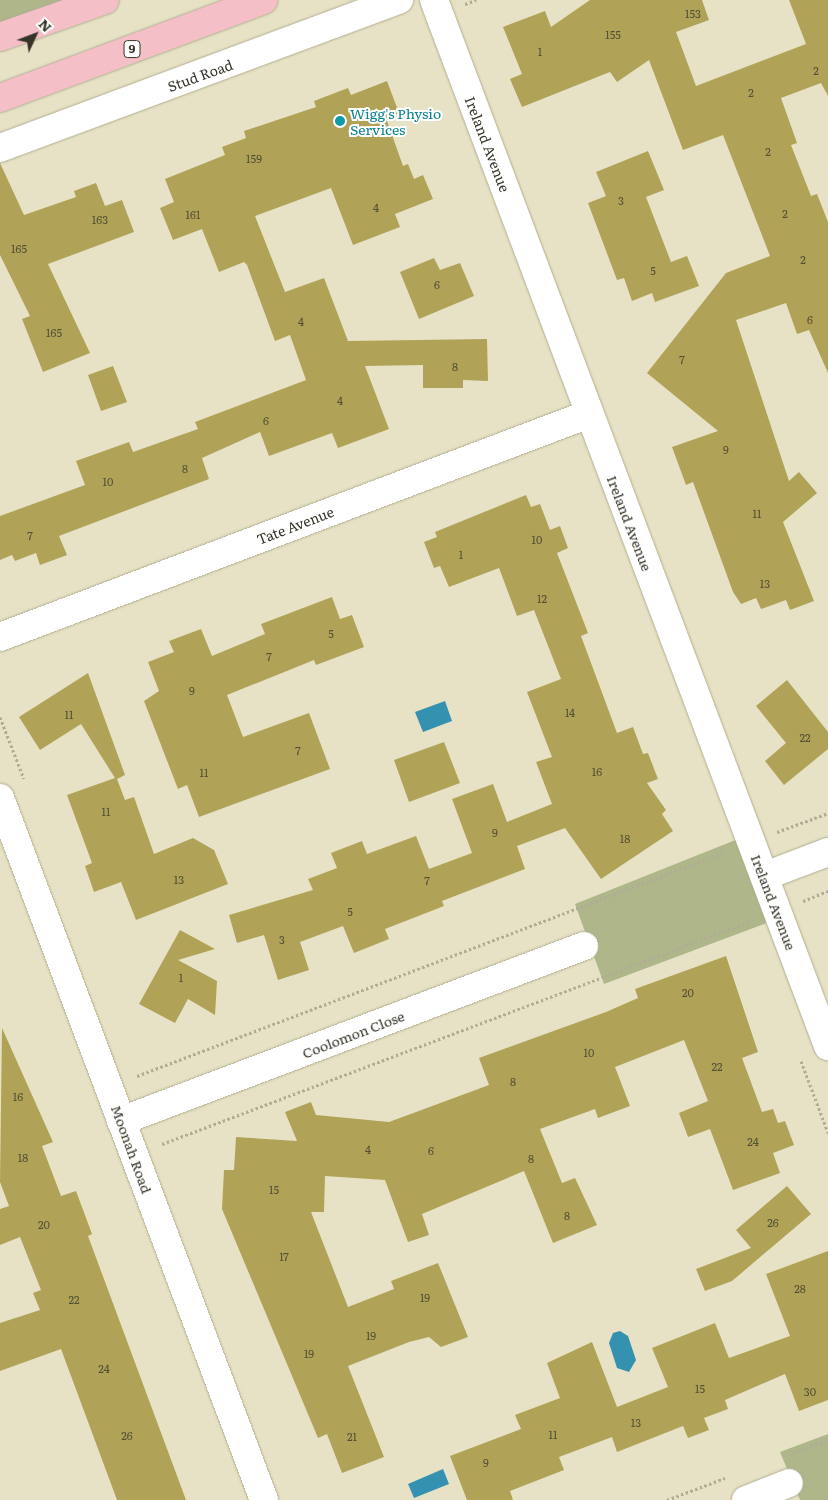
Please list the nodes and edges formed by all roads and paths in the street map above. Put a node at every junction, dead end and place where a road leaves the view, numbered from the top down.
1 (104, 0) edge
2 (263, 0) edge
3 (399, 0) edge
4 (434, 0) edge
5 (476, 0) edge
6 (467, 4) dead end
7 (0, 37) edge
8 (0, 98) edge
9 (0, 148) edge
10 (589, 414) junction
11 (0, 637) edge
12 (0, 798) edge
13 (828, 813) edge
14 (772, 834) dead end
15 (729, 850) dead end
16 (828, 852) edge
17 (764, 876) junction
18 (828, 891) edge
19 (794, 904) dead end
20 (756, 919) dead end
21 (584, 946) dead end
22 (828, 1046) edge
23 (136, 1076) dead end
24 (121, 1121) junction
25 (162, 1144) dead end
26 (789, 1483) dead end
27 (264, 1500) edge
28 (746, 1500) edge

1 - 7 main road
2 - 8 main road, 9
3 - 9 street, Stud Road
4 - 10 street, Ireland Avenue
5 - 6 path
10 - 11 street, Tate Avenue
10 - 17 street, Ireland Avenue
12 - 24 street, Moonah Road
13 - 14 path
15 - 23 path
16 - 17 street
17 - 22 street, Ireland Avenue
18 - 19 path
20 - 25 path
21 - 24 street, Coolomon Close
24 - 27 street, Moonah Road
26 - 28 street

